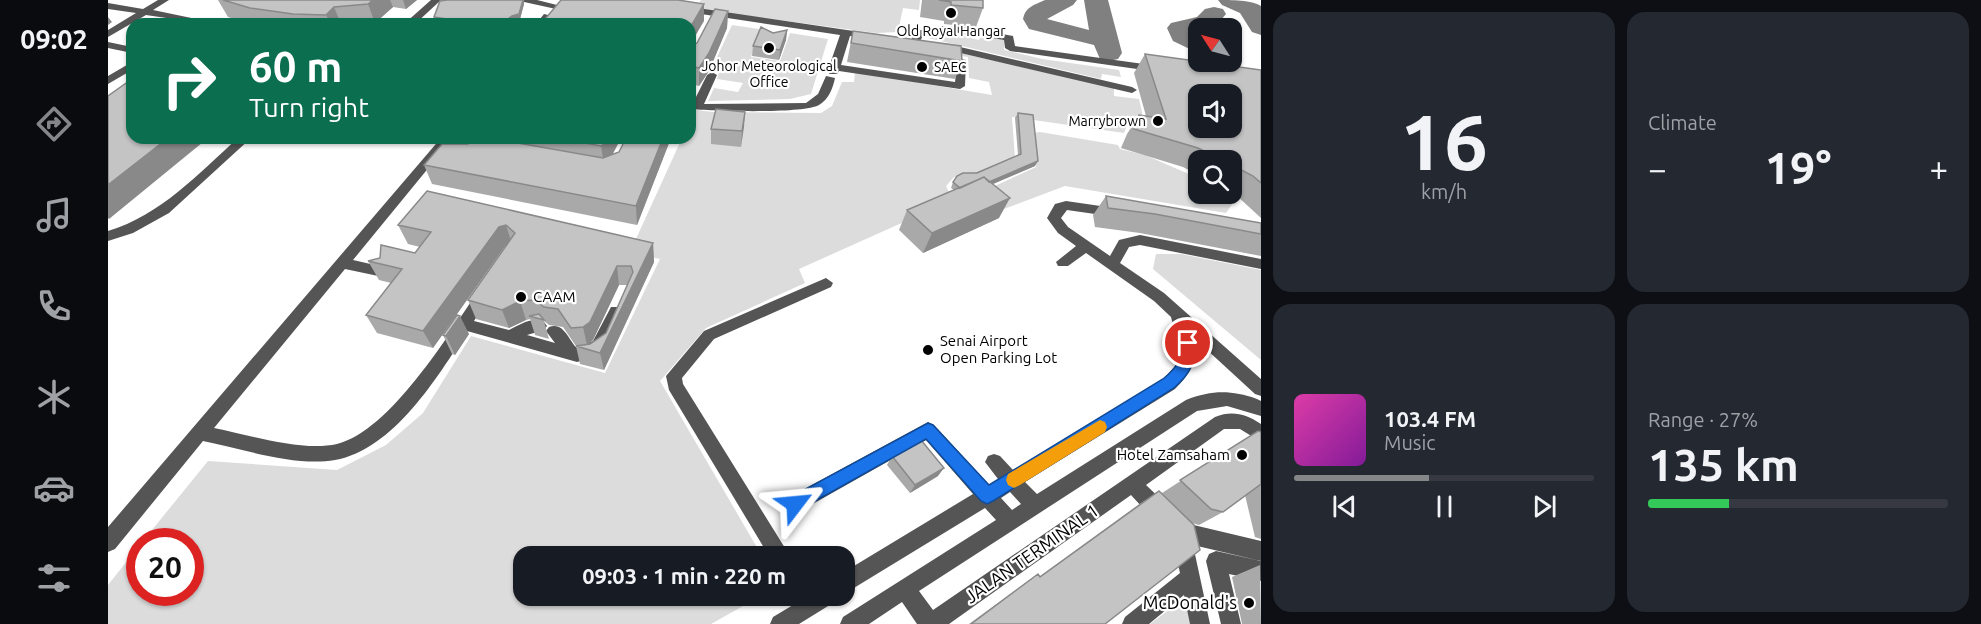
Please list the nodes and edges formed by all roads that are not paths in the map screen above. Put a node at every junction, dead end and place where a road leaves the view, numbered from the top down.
1 (164, 0) edge
2 (436, 0) edge
3 (520, 0) edge
4 (108, 6) edge
5 (677, 8) edge
6 (551, 11) edge
7 (145, 12) junction
8 (135, 18) edge
9 (182, 18) edge
10 (418, 18) edge
11 (126, 23) edge
12 (846, 32) junction
13 (108, 34) edge
14 (885, 38) edge
15 (936, 44) edge
16 (108, 45) edge
17 (126, 49) edge
18 (126, 69) edge
19 (1170, 70) edge
20 (832, 73) junction
21 (712, 75) dead end
22 (108, 81) edge
23 (1132, 90) dead end
24 (696, 101) edge
25 (696, 106) edge
26 (238, 144) edge
27 (442, 144) edge
28 (1128, 214) edge
29 (108, 236) edge
30 (1086, 246) junction
31 (1063, 262) dead end
32 (342, 263) junction
33 (1113, 263) junction
34 (1261, 264) edge
35 (383, 272) edge
36 (494, 278) edge
37 (826, 283) dead end
38 (621, 299) edge
39 (1177, 313) junction
40 (463, 324) junction
41 (539, 326) edge
42 (554, 331) dead end
43 (510, 337) junction
44 (568, 353) junction
45 (1261, 389) edge
46 (1261, 409) edge
47 (200, 433) junction
48 (1261, 434) edge
49 (994, 462) dead end
50 (1012, 482) junction
51 (1132, 484) junction
52 (987, 496) junction
53 (795, 504) dead end
54 (1035, 506) junction
55 (1010, 522) junction
56 (1181, 532) junction
57 (108, 542) edge
58 (774, 546) edge
59 (1261, 551) edge
60 (1261, 571) edge
61 (855, 577) edge
62 (1190, 578) junction
63 (905, 589) junction
64 (804, 606) edge
65 (780, 624) edge
66 (850, 624) edge
67 (931, 624) edge
68 (1132, 624) edge
69 (1200, 624) edge
70 (1231, 624) edge

1 - 7 street
2 - 10 street
3 - 6 street
4 - 7 street
5 - 12 street
7 - 8 street
7 - 9 street
11 - 13 street
12 - 14 street
12 - 20 street
15 - 23 street
16 - 17 street
18 - 22 street
19 - 20 street
20 - 25 street
21 - 24 street
26 - 29 street
27 - 32 street
28 - 30 street
30 - 31 street
30 - 33 street
32 - 35 street
32 - 47 street
33 - 34 street
33 - 39 street
36 - 40 street
37 - 58 street
38 - 44 street
39 - 45 street
39 - 50 street
40 - 43 street
40 - 47 street
41 - 43 street
42 - 44 street
43 - 44 street
46 - 54 street
47 - 57 street
48 - 51 street, JALAN TERMINAL 1
49 - 50 street
50 - 52 street
50 - 54 street
51 - 56 street
51 - 67 street, JALAN TERMINAL 1
52 - 53 street
52 - 55 street
52 - 61 street
54 - 55 street
55 - 63 street
56 - 59 street
56 - 62 street
60 - 70 street
62 - 68 street
62 - 69 street
63 - 66 street
63 - 67 street
64 - 65 street

